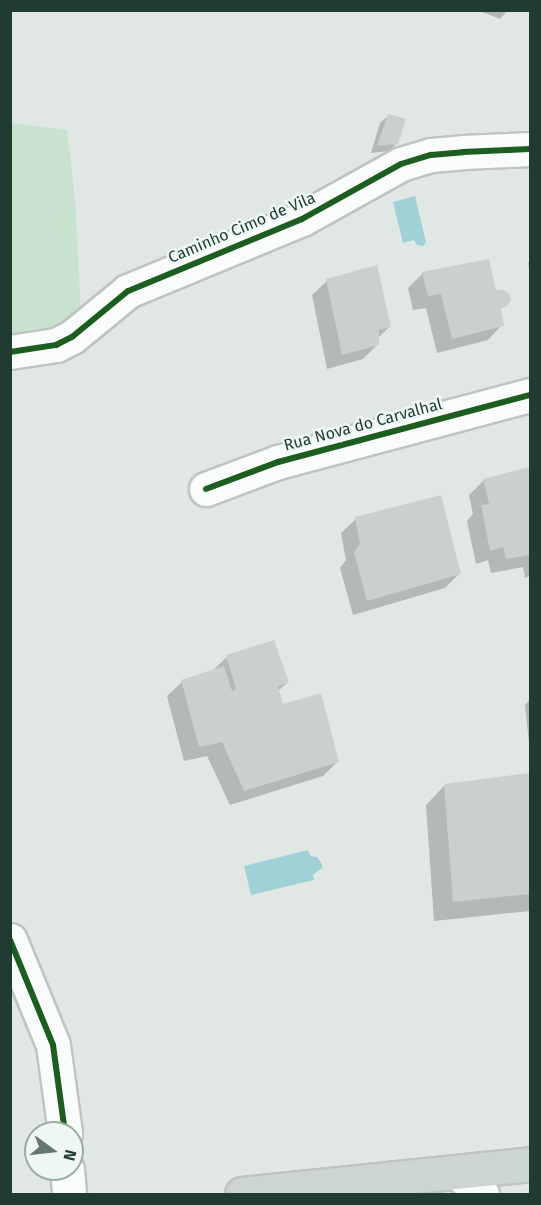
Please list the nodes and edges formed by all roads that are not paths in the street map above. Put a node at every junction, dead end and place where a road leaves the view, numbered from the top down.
1 (531, 149) edge
2 (10, 352) edge
3 (531, 395) edge
4 (206, 489) dead end
5 (10, 940) edge
6 (63, 1121) edge
7 (531, 1164) edge
8 (457, 1172) junction
9 (243, 1194) edge
10 (482, 1194) edge

1 - 2 street, Caminho Cimo de Vila
3 - 4 street, Rua Nova do Carvalhal
5 - 6 street
7 - 8 main road
8 - 9 main road
8 - 10 street

